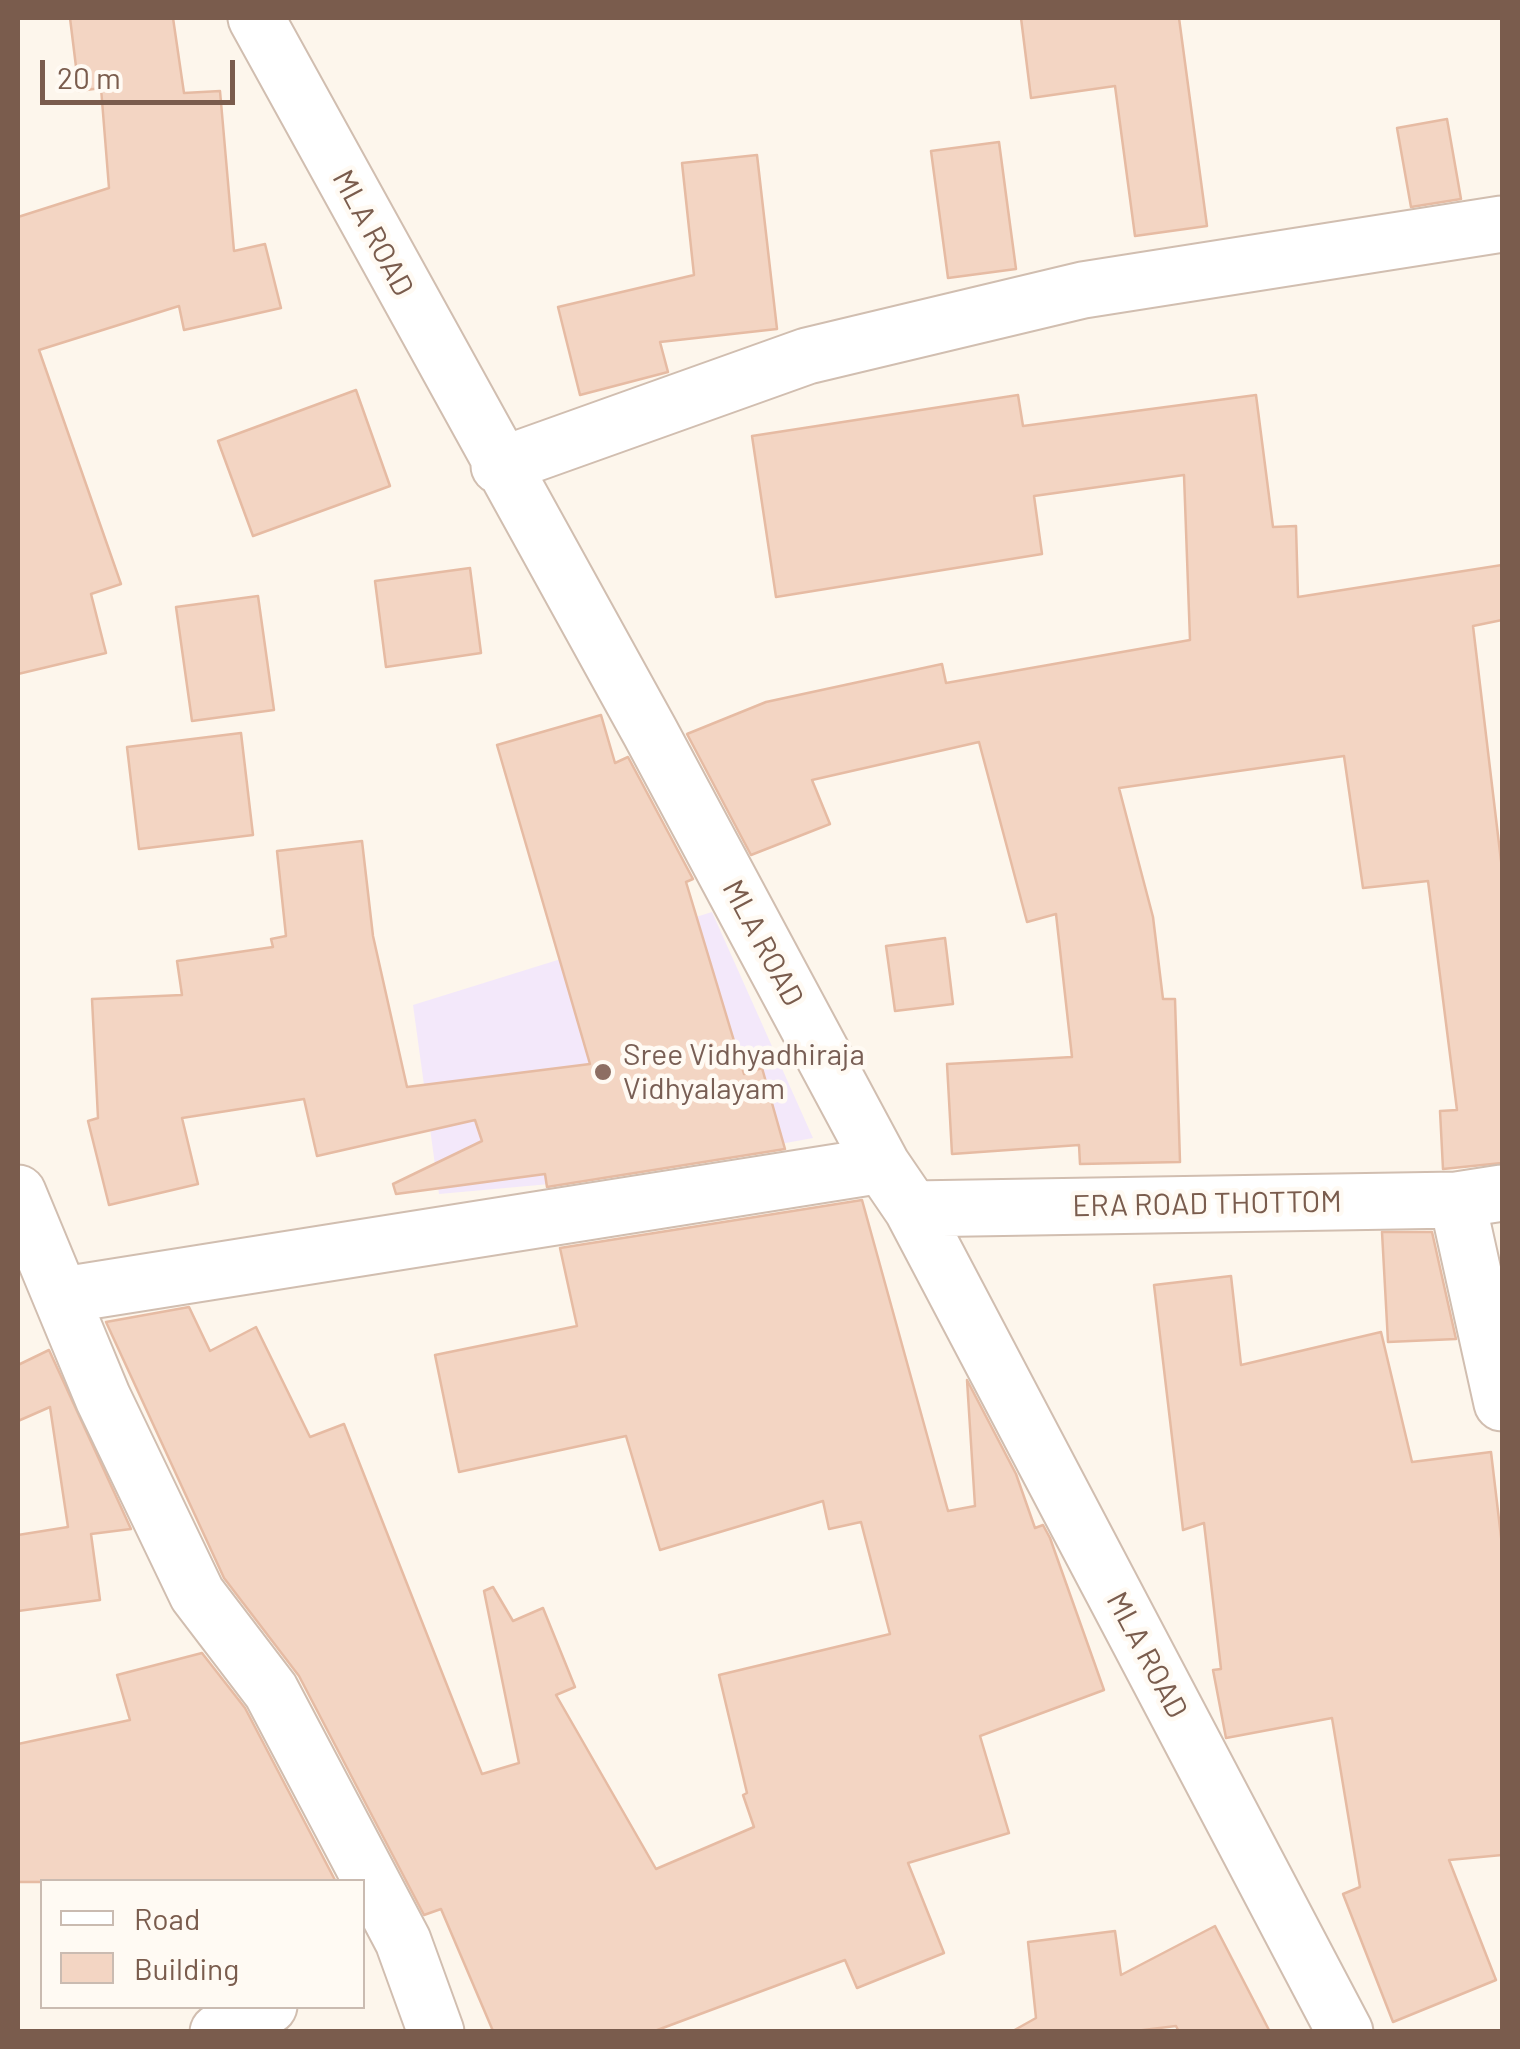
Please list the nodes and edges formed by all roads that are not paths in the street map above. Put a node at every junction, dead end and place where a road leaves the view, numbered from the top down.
1 (256, 18) edge
2 (1502, 224) edge
3 (500, 466) junction
4 (897, 1187) junction
5 (18, 1192) edge
6 (1480, 1196) edge
7 (64, 1295) junction
8 (1502, 1403) edge
9 (352, 1879) edge
10 (365, 1909) edge
11 (383, 1951) edge
12 (263, 2009) edge
13 (218, 2032) edge
14 (436, 2032) edge
15 (1346, 2032) edge

1 - 3 street, MLA ROAD
2 - 3 street
3 - 4 street, MLA ROAD
4 - 6 street, ERA ROAD THOTTOM
4 - 7 street, ERA ROAD THOTTOM
4 - 15 street, MLA ROAD
5 - 7 street
6 - 8 street
7 - 9 street
10 - 11 street
11 - 14 street
12 - 13 street

